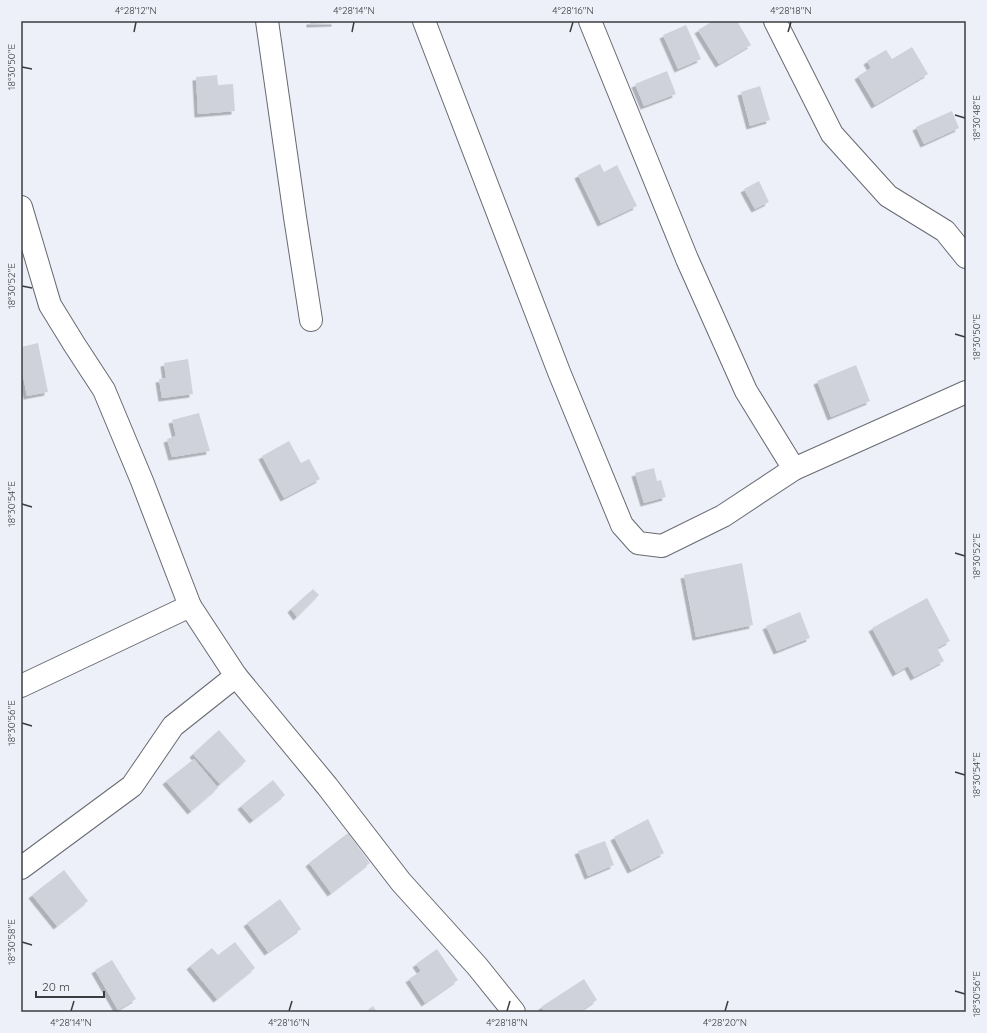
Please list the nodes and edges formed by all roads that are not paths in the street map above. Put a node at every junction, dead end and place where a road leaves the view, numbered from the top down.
1 (267, 21) edge
2 (424, 21) edge
3 (590, 21) edge
4 (775, 21) edge
5 (21, 207) edge
6 (966, 257) edge
7 (311, 320) dead end
8 (966, 392) edge
9 (794, 469) junction
10 (190, 606) junction
11 (236, 676) junction
12 (21, 686) edge
13 (21, 868) edge
14 (514, 1012) edge

1 - 7 street
2 - 9 street
3 - 9 street
4 - 6 street
5 - 10 street
8 - 9 street
10 - 11 street
10 - 12 street
11 - 13 street
11 - 14 street

